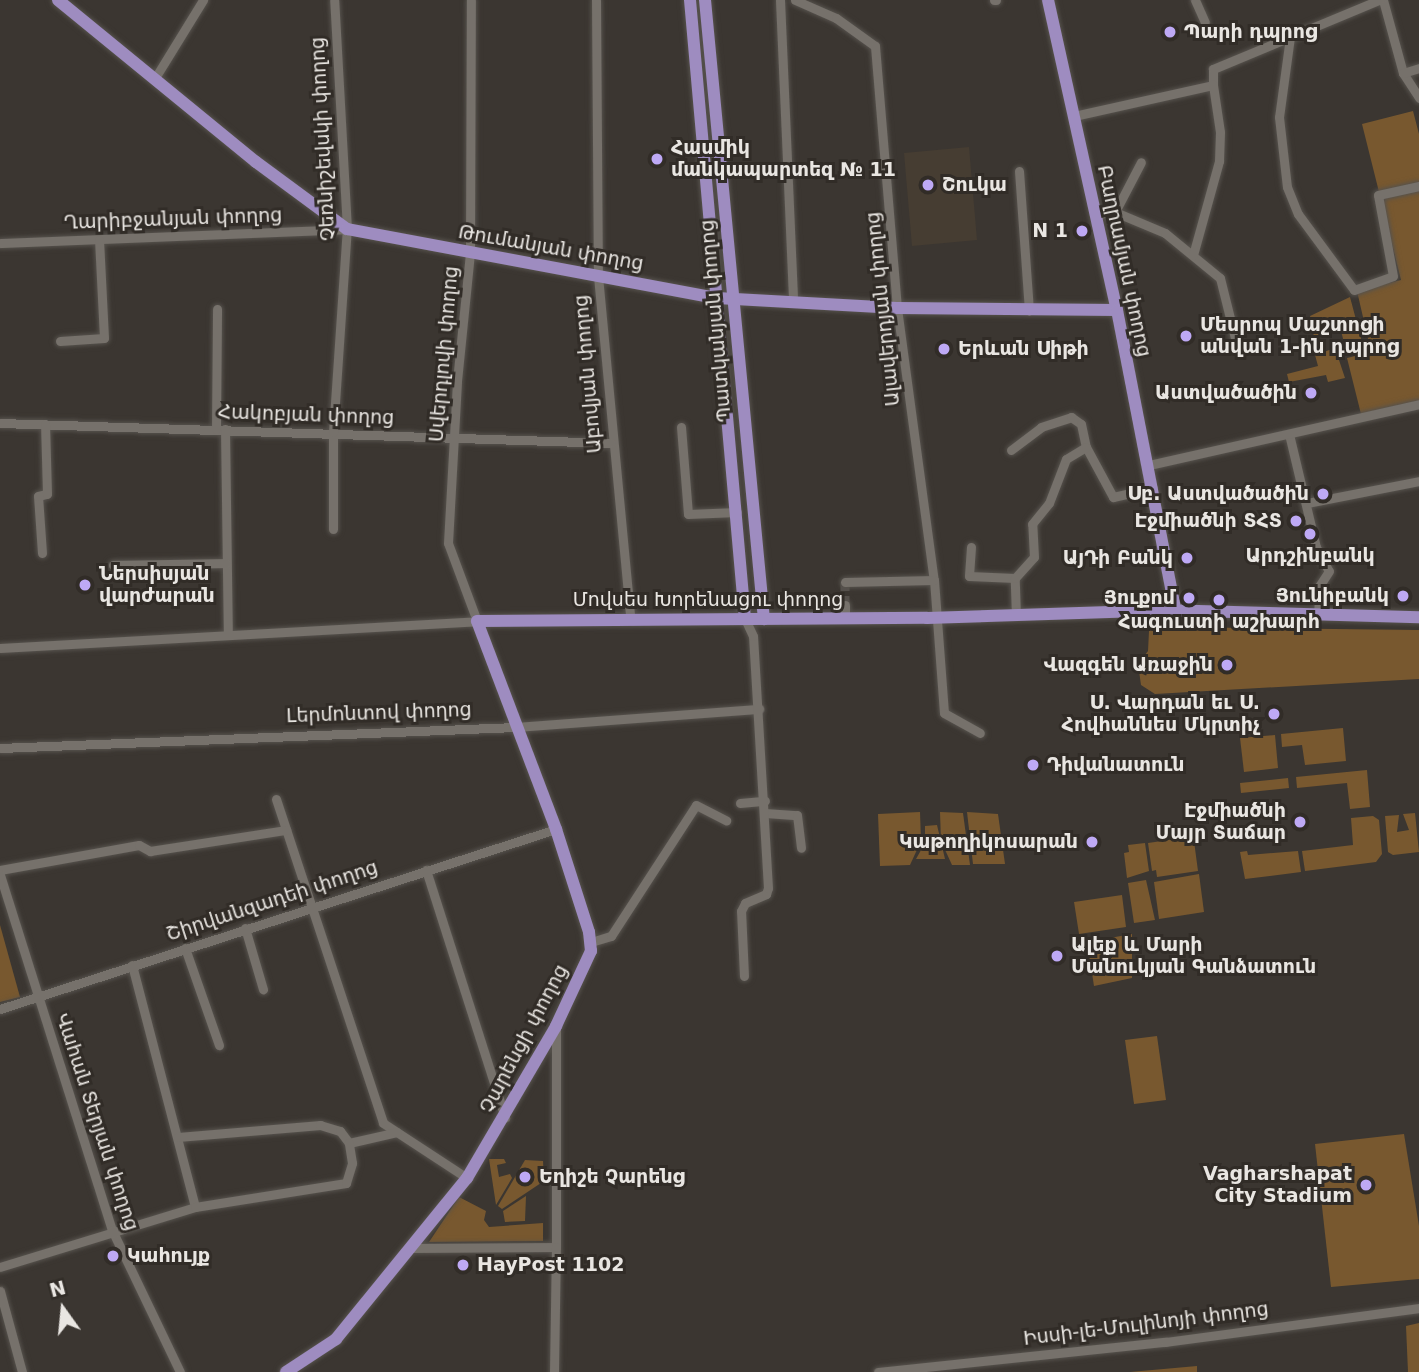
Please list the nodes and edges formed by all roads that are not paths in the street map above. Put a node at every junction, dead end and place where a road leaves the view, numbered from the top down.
1 (58, 0) edge
2 (203, 0) edge
3 (334, 0) edge
4 (471, 0) edge
5 (596, 0) edge
6 (691, 0) edge
7 (705, 0) edge
8 (780, 0) edge
9 (795, 0) edge
10 (1048, 0) edge
11 (1195, 0) edge
12 (1381, 0) edge
13 (1205, 22) dead end
14 (1290, 37) junction
15 (1419, 68) edge
16 (1404, 73) junction
17 (155, 78) junction
18 (1213, 85) junction
19 (1419, 98) edge
20 (1074, 116) junction
21 (1141, 162) dead end
22 (1019, 171) dead end
23 (1419, 186) edge
24 (1115, 212) junction
25 (1096, 214) junction
26 (347, 229) junction
27 (99, 240) junction
28 (0, 243) edge
29 (470, 253) junction
30 (1193, 255) junction
31 (598, 276) junction
32 (717, 298) junction
33 (733, 299) junction
34 (793, 303) junction
35 (897, 308) junction
36 (217, 309) dead end
37 (1117, 310) junction
38 (1029, 311) junction
39 (1236, 338) dead end
40 (60, 341) dead end
41 (1419, 404) edge
42 (0, 423) edge
43 (45, 424) junction
44 (681, 427) dead end
45 (220, 429) junction
46 (333, 432) junction
47 (1289, 434) junction
48 (455, 438) junction
49 (611, 443) junction
50 (1086, 447) junction
51 (1010, 450) dead end
52 (1149, 465) junction
53 (1419, 481) edge
54 (1153, 488) junction
55 (1307, 503) junction
56 (737, 512) junction
57 (333, 528) dead end
58 (971, 547) dead end
59 (42, 553) dead end
60 (226, 562) junction
61 (113, 565) dead end
62 (1014, 578) junction
63 (934, 580) junction
64 (845, 582) dead end
65 (845, 605) tunnel mouth
66 (1176, 613) junction
67 (1318, 614) junction
68 (1418, 616) edge
69 (630, 617) junction
70 (1016, 617) junction
71 (938, 618) junction
72 (745, 619) junction
73 (764, 619) junction
74 (845, 619) junction
75 (477, 621) junction
76 (228, 634) junction
77 (753, 636) junction
78 (0, 648) edge
79 (759, 709) junction
80 (517, 727) junction
81 (980, 733) dead end
82 (0, 748) edge
83 (276, 799) dead end
84 (765, 801) junction
85 (740, 803) dead end
86 (765, 813) junction
87 (726, 820) dead end
88 (556, 829) junction
89 (286, 830) junction
90 (801, 848) dead end
91 (426, 870) junction
92 (0, 873) edge
93 (311, 906) junction
94 (245, 928) junction
95 (591, 942) junction
96 (185, 948) junction
97 (132, 965) junction
98 (744, 976) dead end
99 (263, 989) dead end
100 (38, 996) junction
101 (0, 1009) edge
102 (556, 1026) junction
103 (219, 1045) dead end
104 (505, 1119) junction
105 (397, 1132) junction
106 (178, 1137) junction
107 (349, 1143) junction
108 (467, 1178) junction
109 (195, 1207) junction
110 (112, 1230) junction
111 (556, 1247) junction
112 (413, 1248) junction
113 (0, 1267) edge
114 (0, 1291) edge
115 (1419, 1308) edge
116 (22, 1372) edge
117 (180, 1372) edge
118 (286, 1372) edge
119 (554, 1372) edge
120 (878, 1372) edge

1 - 17 main road, Թումանյան փողոց
2 - 17 street
3 - 26 street, Չեռնիշեվսկի փողոց
4 - 29 street, Սվերդլովի փողոց
5 - 31 street, Աբովյան փողոց
6 - 32 main road, Պատկանյան փողոց
7 - 33 main road, Պատկանյան փողոց
8 - 34 street
9 - 35 street, Ալավերդյան փողոց
10 - 20 main road, Բաղրամյան փողոց
11 - 13 street
12 - 14 street
12 - 16 street
14 - 18 street
14 - 23 street
15 - 16 street
16 - 19 street
17 - 26 main road, Թումանյան փողոց
18 - 20 street
18 - 30 street
20 - 25 main road, Բաղրամյան փողոց
21 - 24 street
22 - 38 street
24 - 25 street
24 - 30 street
25 - 37 main road, Բաղրամյան փողոց
26 - 27 street, Ղարիբջանյան փողոց
26 - 29 main road, Թումանյան փողոց
26 - 46 street, Չեռնիշեվսկի փողոց
27 - 28 street, Ղարիբջանյան փողոց
27 - 40 street
29 - 31 main road, Թումանյան փողոց
29 - 48 street, Սվերդլովի փողոց
30 - 39 street
31 - 32 main road, Թումանյան փողոց
31 - 49 street, Աբովյան փողոց
32 - 33 main road, Թումանյան փողոց
32 - 56 main road, Պատկանյան փողոց
33 - 34 main road, Թումանյան փողոց
33 - 73 main road, Պատկանյան փողոց
34 - 35 main road, Թումանյան փողոց
35 - 38 main road, Թումանյան փողոց
35 - 63 street, Ալավերդյան փողոց
36 - 45 street
37 - 38 main road, Թումանյան փողոց
37 - 52 main road, Բաղրամյան փողոց
41 - 47 street
42 - 43 street, Հակոբյան փողոց
43 - 45 street, Հակոբյան փողոց
43 - 59 street
44 - 56 street
45 - 46 street, Հակոբյան փողոց
45 - 60 street
46 - 48 street, Հակոբյան փողոց
46 - 57 street, Չեռնիշեվսկի փողոց
47 - 52 street
47 - 55 street
48 - 49 street, Հակոբյան փողոց
48 - 75 street, Սվերդլովի փողոց
49 - 69 street, Աբովյան փողոց
50 - 51 street
50 - 54 street
50 - 62 street
52 - 54 main road, Բաղրամյան փողոց
53 - 55 street
54 - 66 main road, Բաղրամյան փողոց
55 - 67 street
56 - 72 main road, Պատկանյան փողոց
58 - 62 street
60 - 61 street
60 - 76 street
62 - 70 street
63 - 64 street
63 - 71 street, Ալավերդյան փողոց
65 - 74 street
66 - 67 main road, Մովսես Խորենացու փողոց
66 - 70 main road, Մովսես Խորենացու փողոց
67 - 68 main road, Մովսես Խորենացու փողոց
69 - 72 main road, Մովսես Խորենացու փողոց
69 - 75 main road, Մովսես Խորենացու փողոց
70 - 71 main road, Մովսես Խորենացու փողոց
71 - 74 main road, Մովսես Խորենացու փողոց
71 - 81 street, Ալավերդյան փողոց
72 - 73 main road, Մովսես Խորենացու փողոց
72 - 77 street, Պատկանյան փողոց
73 - 74 main road, Մովսես Խորենացու փողոց
73 - 77 street
75 - 76 street, Մովսես Խորենացու փողոց
75 - 80 main road
76 - 78 street, Մովսես Խորենացու փողոց
77 - 79 street, Պատկանյան փողոց
79 - 80 street, Լերմոնտով փողոց
79 - 84 street, Պատկանյան փողոց
80 - 82 street, Լերմոնտով փողոց
80 - 88 main road
83 - 89 street
84 - 85 street
84 - 86 street, Պատկանյան փողոց
86 - 90 street
86 - 98 street, Պատկանյան փողոց
87 - 95 street
88 - 91 street, Շիրվանզադեի փողոց
88 - 95 main road
89 - 92 street
89 - 93 street
91 - 93 street, Շիրվանզադեի փողոց
91 - 104 street
92 - 100 street, Վահան Տերյան փողոց
93 - 94 street, Շիրվանզադեի փողոց
93 - 105 street
94 - 96 street, Շիրվանզադեի փողոց
94 - 99 street
95 - 102 main road, Չարենցի փողոց
96 - 97 street, Շիրվանզադեի փողոց
96 - 103 street
97 - 100 street, Շիրվանզադեի փողոց
97 - 106 street
100 - 101 street, Շիրվանզադեի փողոց
100 - 110 street, Վահան Տերյան փողոց
102 - 104 main road, Չարենցի փողոց
102 - 111 street
104 - 108 main road, Չարենցի փողոց
105 - 107 street
105 - 108 street
106 - 107 street
106 - 109 street
107 - 109 street
108 - 112 main road, Չարենցի փողոց
109 - 110 street
110 - 113 street
110 - 117 street, Վահան Տերյան փողոց
111 - 112 street
111 - 119 street
112 - 118 main road, Չարենցի փողոց
114 - 116 street
115 - 120 street, Իսսի-լե-Մուլինոյի փողոց

